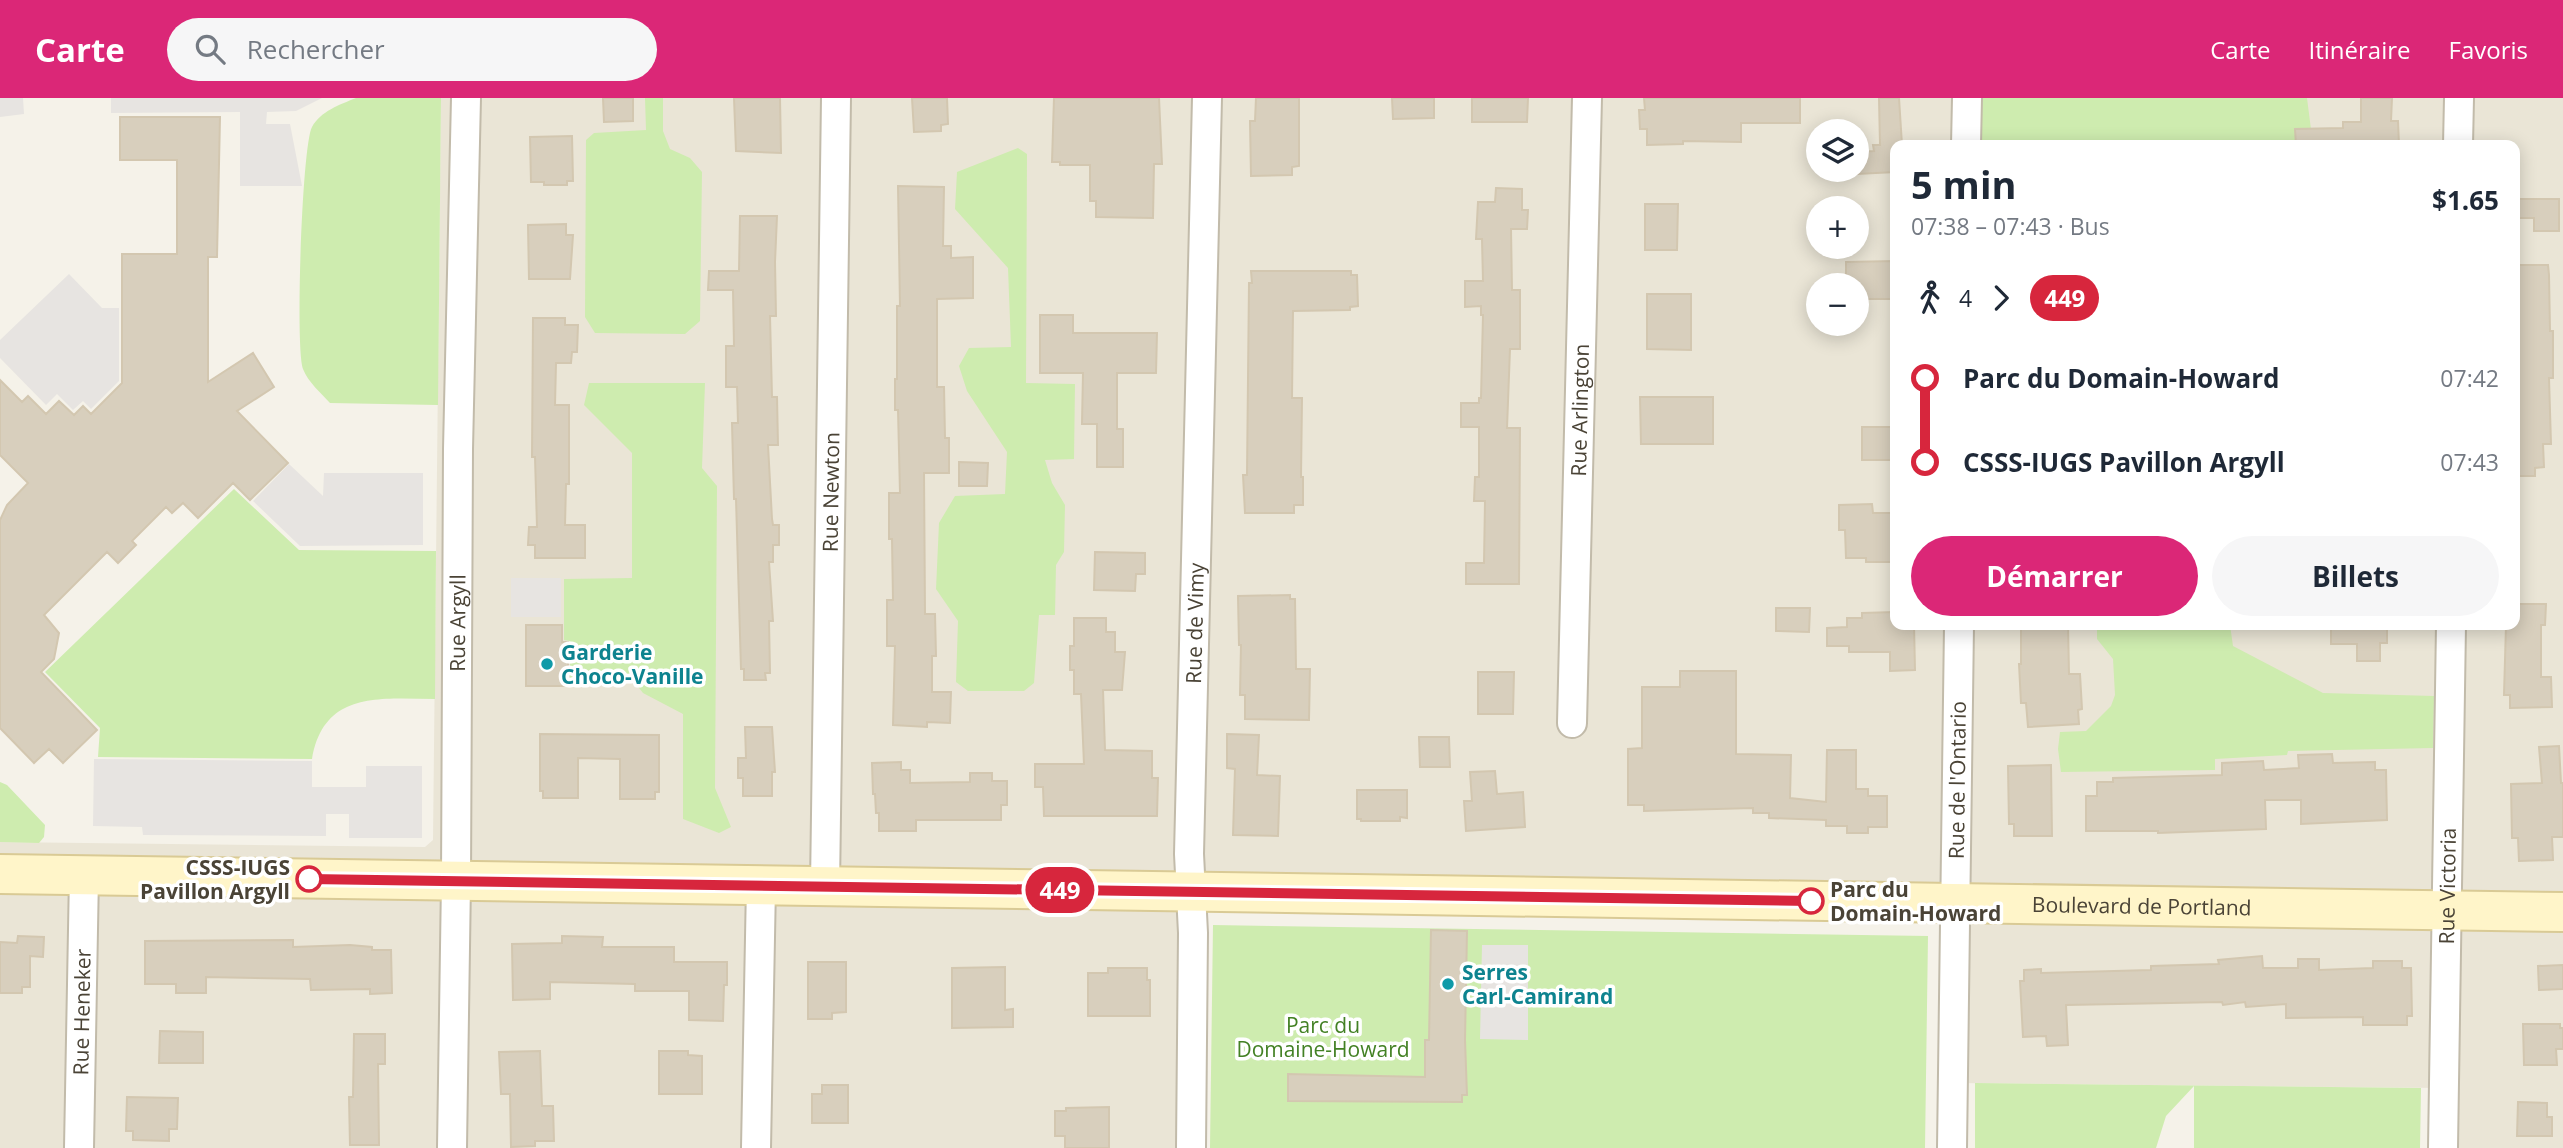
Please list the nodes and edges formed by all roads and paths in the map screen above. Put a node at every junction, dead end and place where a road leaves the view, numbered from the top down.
1 (466, 98) edge
2 (836, 98) edge
3 (1207, 98) edge
4 (1587, 98) edge
5 (1967, 98) edge
6 (2459, 98) edge
7 (1966, 140) edge
8 (2458, 140) edge
9 (1959, 630) edge
10 (2451, 630) edge
11 (1572, 723) dead end
12 (0, 874) edge
13 (84, 875) junction
14 (457, 881) junction
15 (761, 885) junction
16 (825, 886) junction
17 (1191, 892) junction
18 (1955, 903) junction
19 (2447, 910) junction
20 (2563, 912) edge
21 (79, 1148) edge
22 (452, 1148) edge
23 (756, 1148) edge
24 (1191, 1148) edge
25 (1952, 1148) edge
26 (2443, 1148) edge

1 - 14 street, Rue Argyll
2 - 16 street, Rue Newton
3 - 17 street, Rue de Vimy
4 - 11 street, Rue Arlington
5 - 7 street
6 - 8 street
9 - 18 street, Rue de l'Ontario
10 - 19 street, Rue Victoria
12 - 13 main road, Boulevard de Portland
13 - 14 main road, Boulevard de Portland
13 - 21 street, Rue Heneker
14 - 15 main road, Boulevard de Portland
14 - 22 street, Rue Argyll
15 - 16 main road, Boulevard de Portland
15 - 23 street
16 - 17 main road, Boulevard de Portland
17 - 18 main road, Boulevard de Portland
17 - 24 street, Rue de Vimy
18 - 19 main road, Boulevard de Portland
18 - 25 street, Rue de l'Ontario
19 - 20 main road, Boulevard de Portland
19 - 26 street, Rue Victoria

